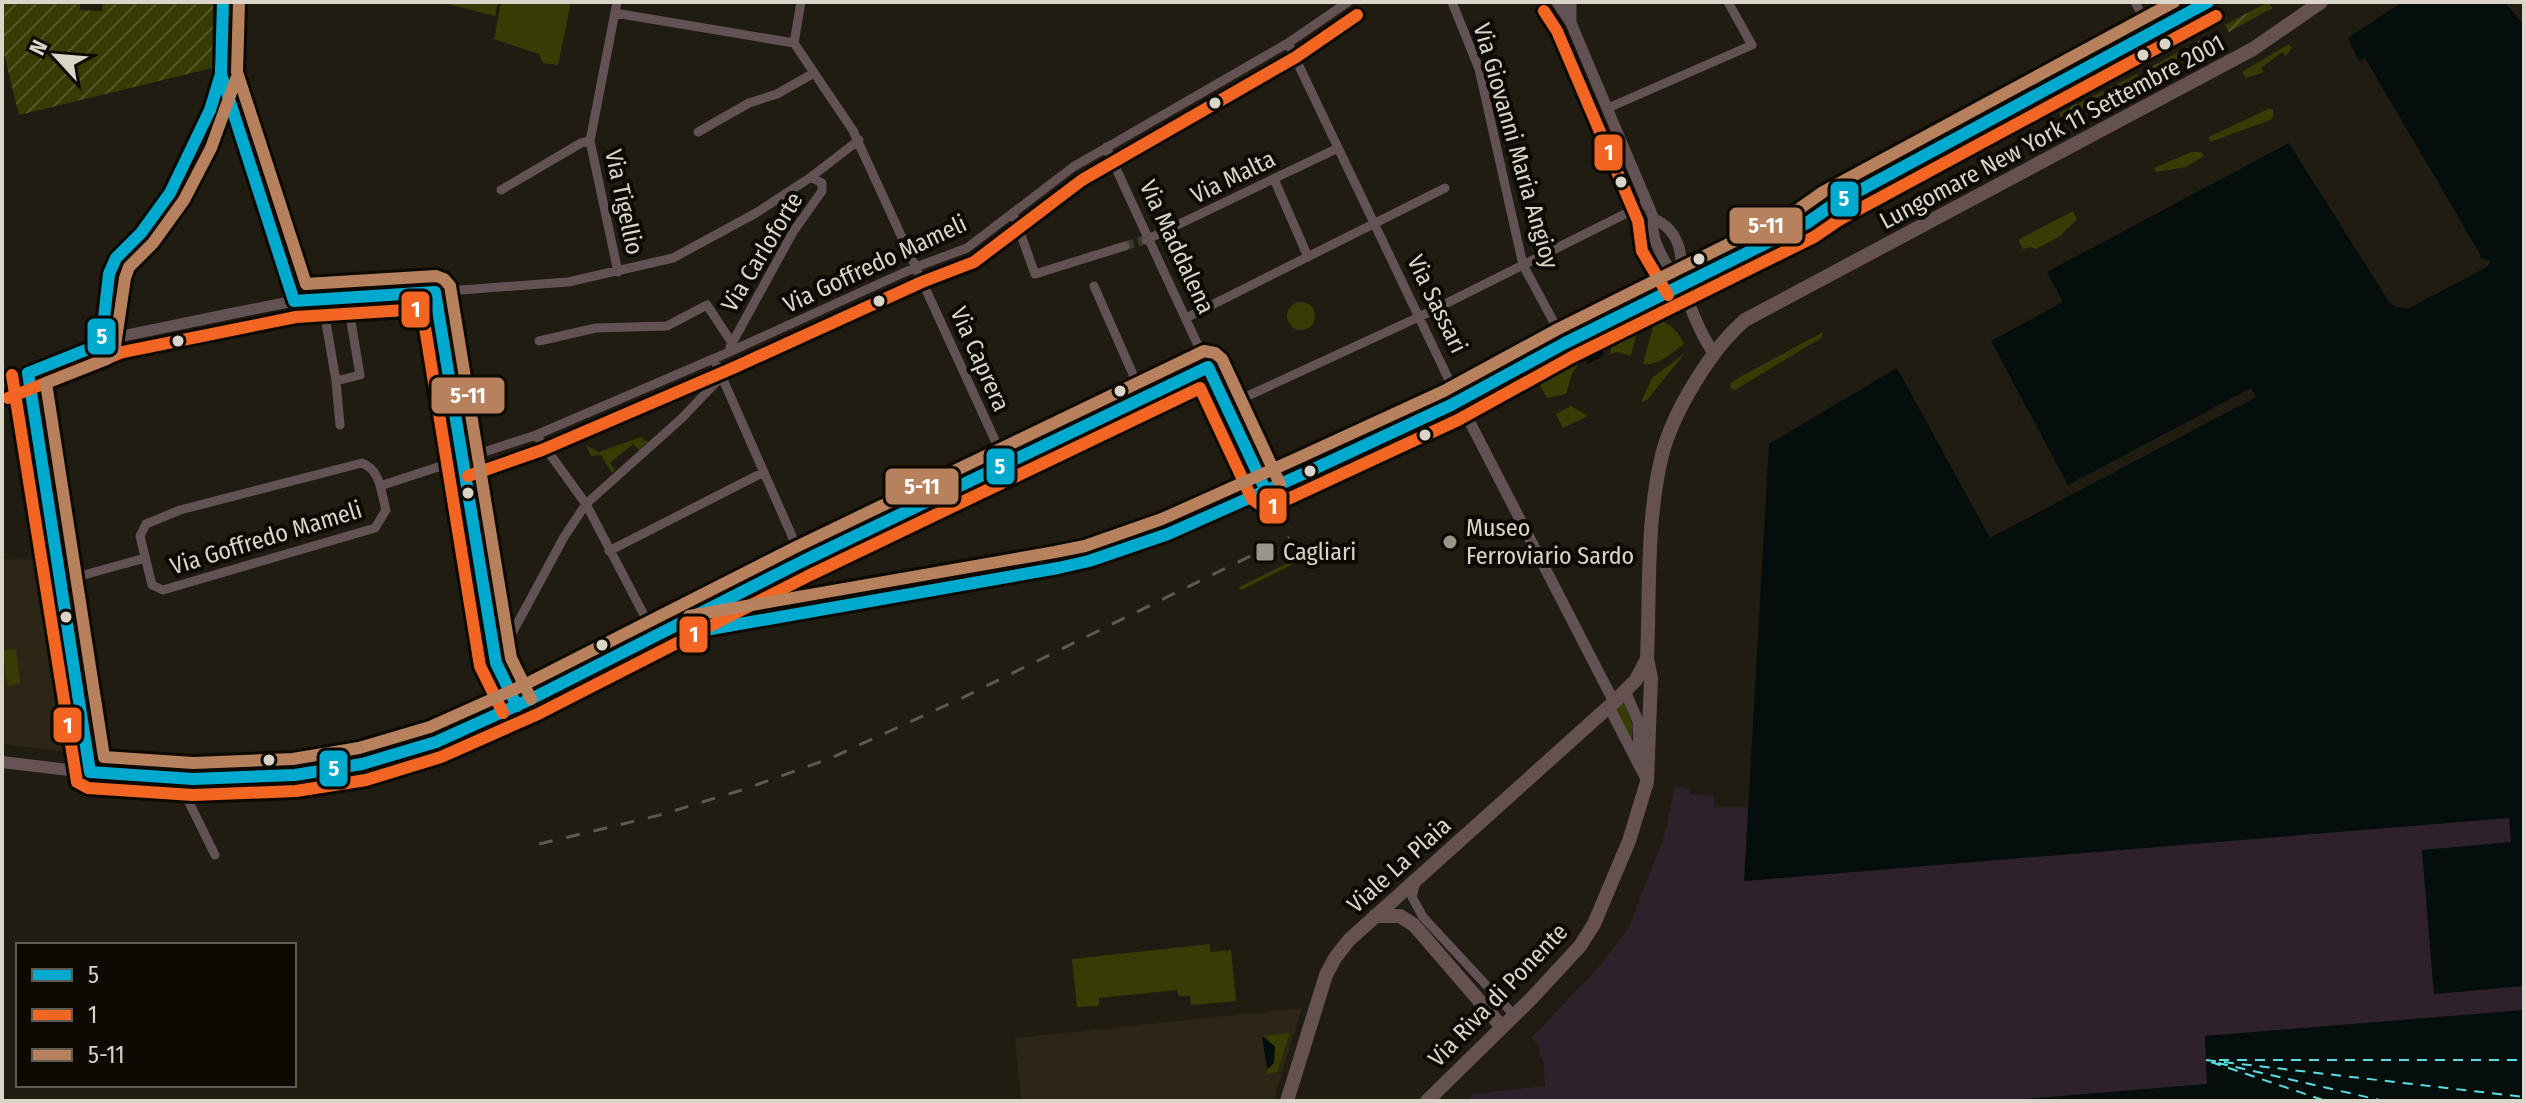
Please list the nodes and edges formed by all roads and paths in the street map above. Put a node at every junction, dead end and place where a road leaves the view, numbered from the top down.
1 (223, 2) edge
2 (617, 2) edge
3 (801, 2) edge
4 (1348, 2) edge
5 (1452, 2) edge
6 (1557, 2) edge
7 (1571, 2) edge
8 (1728, 2) edge
9 (2135, 2) edge
10 (2208, 2) edge
11 (2321, 2) edge
12 (615, 13) junction
13 (1571, 23) junction
14 (2150, 31) junction
15 (794, 43) junction
16 (1288, 43) junction
17 (814, 73) junction
18 (221, 74) junction
19 (213, 100) junction
20 (230, 100) junction
21 (1608, 108) junction
22 (204, 124) junction
23 (238, 124) junction
24 (698, 132) dead end
25 (856, 135) junction
26 (590, 141) junction
27 (1106, 147) junction
28 (1338, 148) junction
29 (811, 177) junction
30 (1274, 179) junction
31 (1445, 188) dead end
32 (501, 190) dead end
33 (1647, 203) junction
34 (1013, 213) junction
35 (1654, 219) junction
36 (1374, 224) junction
37 (1147, 240) junction
38 (1125, 246) tunnel mouth
39 (1308, 257) junction
40 (1523, 265) junction
41 (916, 267) junction
42 (618, 272) junction
43 (1094, 286) dead end
44 (1681, 286) junction
45 (435, 292) junction
46 (347, 298) junction
47 (322, 299) junction
48 (294, 301) junction
49 (1419, 317) junction
50 (1186, 318) junction
51 (539, 341) dead end
52 (732, 343) junction
53 (1565, 343) junction
54 (101, 344) junction
55 (1713, 352) junction
56 (727, 353) junction
57 (714, 359) junction
58 (1208, 367) junction
59 (28, 373) junction
60 (723, 375) junction
61 (336, 381) junction
62 (2, 383) edge
63 (1143, 397) junction
64 (1459, 401) junction
65 (1228, 405) junction
66 (340, 425) dead end
67 (536, 435) junction
68 (463, 461) junction
69 (1005, 462) junction
70 (762, 473) junction
71 (380, 486) junction
72 (1266, 491) junction
73 (586, 504) junction
74 (609, 551) junction
75 (145, 558) junction
76 (803, 561) junction
77 (62, 581) junction
78 (656, 638) junction
79 (1647, 659) junction
80 (496, 663) junction
81 (1616, 704) junction
82 (517, 706) junction
83 (2, 762) edge
84 (1639, 764) junction
85 (90, 772) junction
86 (178, 780) junction
87 (1647, 782) junction
88 (215, 855) dead end
89 (1419, 875) junction
90 (1375, 916) junction
91 (1514, 1015) junction
92 (1502, 1027) junction
93 (1288, 1101) edge
94 (1427, 1101) edge

1 - 18 street
2 - 12 street, Via Tigellio
3 - 15 street
4 - 16 street, Via Goffredo Mameli
5 - 40 street, Via Giovanni Maria Angioy
6 - 13 street
7 - 13 street
8 - 21 street
9 - 14 street
10 - 14 main road
11 - 55 main road, Lungomare New York 11 Settembre 2001
12 - 15 street
12 - 26 street, Via Tigellio
13 - 21 street
14 - 44 main road
15 - 17 street, Via Caprera
16 - 27 street, Via Goffredo Mameli
16 - 28 street, Via Sassari
17 - 24 street
17 - 25 street, Via Caprera
18 - 19 street
18 - 20 street
19 - 20 street
19 - 22 street
20 - 23 street
21 - 33 street
22 - 23 street
22 - 54 street
23 - 48 street
25 - 29 street
25 - 41 street, Via Caprera
26 - 32 street, Via Tigellio
26 - 42 street, Via Tigellio
27 - 34 street, Via Goffredo Mameli
27 - 37 street, Via Maddalena
28 - 30 street, Via Malta
28 - 36 street, Via Sassari
29 - 42 street
29 - 52 street, Via Carloforte
30 - 37 street, Via Malta
30 - 39 street
31 - 36 street
33 - 35 street
33 - 40 street
34 - 38 street
34 - 41 street, Via Goffredo Mameli
35 - 44 street
35 - 44 street
36 - 39 street
36 - 49 street, Via Sassari
37 - 50 street, Via Maddalena
39 - 50 street
40 - 49 street
40 - 53 street, Via Giovanni Maria Angioy
41 - 56 street, Via Goffredo Mameli
41 - 69 street, Via Caprera
42 - 45 street
43 - 63 street
44 - 53 main road
44 - 55 main road
45 - 46 street
45 - 68 street
46 - 47 street
46 - 61 street
47 - 48 street
47 - 61 street
48 - 54 street
49 - 64 street, Via Sassari
49 - 65 street
50 - 58 street, Via Maddalena
51 - 52 street
52 - 56 street, Via Carloforte
53 - 64 main road
54 - 59 street
55 - 79 main road, Lungomare New York 11 Settembre 2001
56 - 57 street, Via Goffredo Mameli
57 - 60 street
57 - 67 street, Via Goffredo Mameli
58 - 63 main road
58 - 65 main road
59 - 62 street
59 - 77 street
60 - 70 street
60 - 73 street
61 - 66 street
63 - 69 main road
64 - 72 main road
64 - 81 street, Via Sassari
65 - 72 main road
67 - 68 street, Via Goffredo Mameli
67 - 73 street
68 - 71 street, Via Goffredo Mameli
68 - 80 street
69 - 76 main road
70 - 74 street
70 - 76 street
71 - 75 street, Via Goffredo Mameli
71 - 75 street, Via Goffredo Mameli
72 - 78 main road
73 - 74 street
73 - 80 street
74 - 78 street
75 - 77 street, Via Goffredo Mameli
76 - 78 main road
77 - 85 street
78 - 82 main road
79 - 81 main road, Viale La Plaia
79 - 87 main road, Via Riva di Ponente
80 - 82 street
81 - 84 street, Via Sassari
81 - 84 street, Via Sassari
81 - 89 main road, Viale La Plaia
82 - 86 main road
83 - 85 main road
84 - 87 street, Via Sassari
85 - 86 main road
86 - 88 street
87 - 91 main road, Via Riva di Ponente
89 - 90 main road, Viale La Plaia
89 - 91 street
90 - 92 main road
90 - 93 main road, Viale La Plaia
91 - 92 main road, Via Riva di Ponente
92 - 94 main road, Via Riva di Ponente

